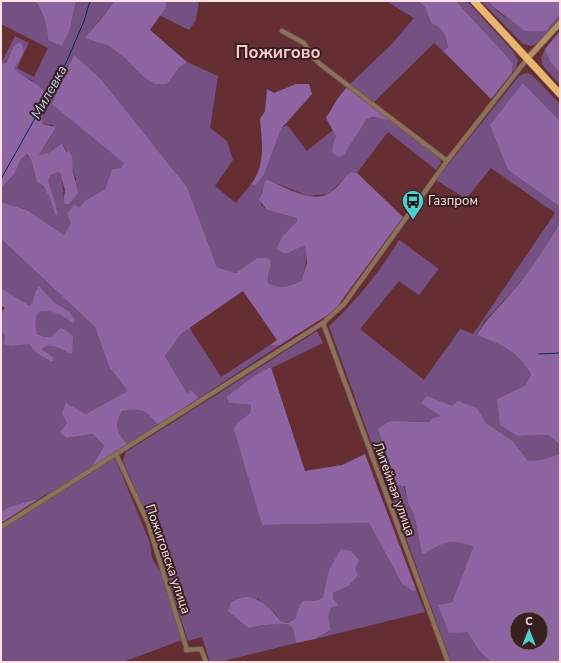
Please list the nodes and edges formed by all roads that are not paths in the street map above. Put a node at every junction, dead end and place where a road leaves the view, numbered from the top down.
1 (474, 1) edge
2 (560, 23) edge
3 (282, 31) dead end
4 (527, 59) junction
5 (560, 94) edge
6 (447, 161) junction
7 (323, 323) junction
8 (116, 454) junction
9 (1, 527) edge
10 (206, 662) edge
11 (448, 662) edge

1 - 4 highway
2 - 4 street
3 - 6 street
4 - 5 highway
4 - 6 street
6 - 7 street
7 - 8 street
7 - 11 street, Литейная улица
8 - 9 street
8 - 10 street, Пожиговска улица

